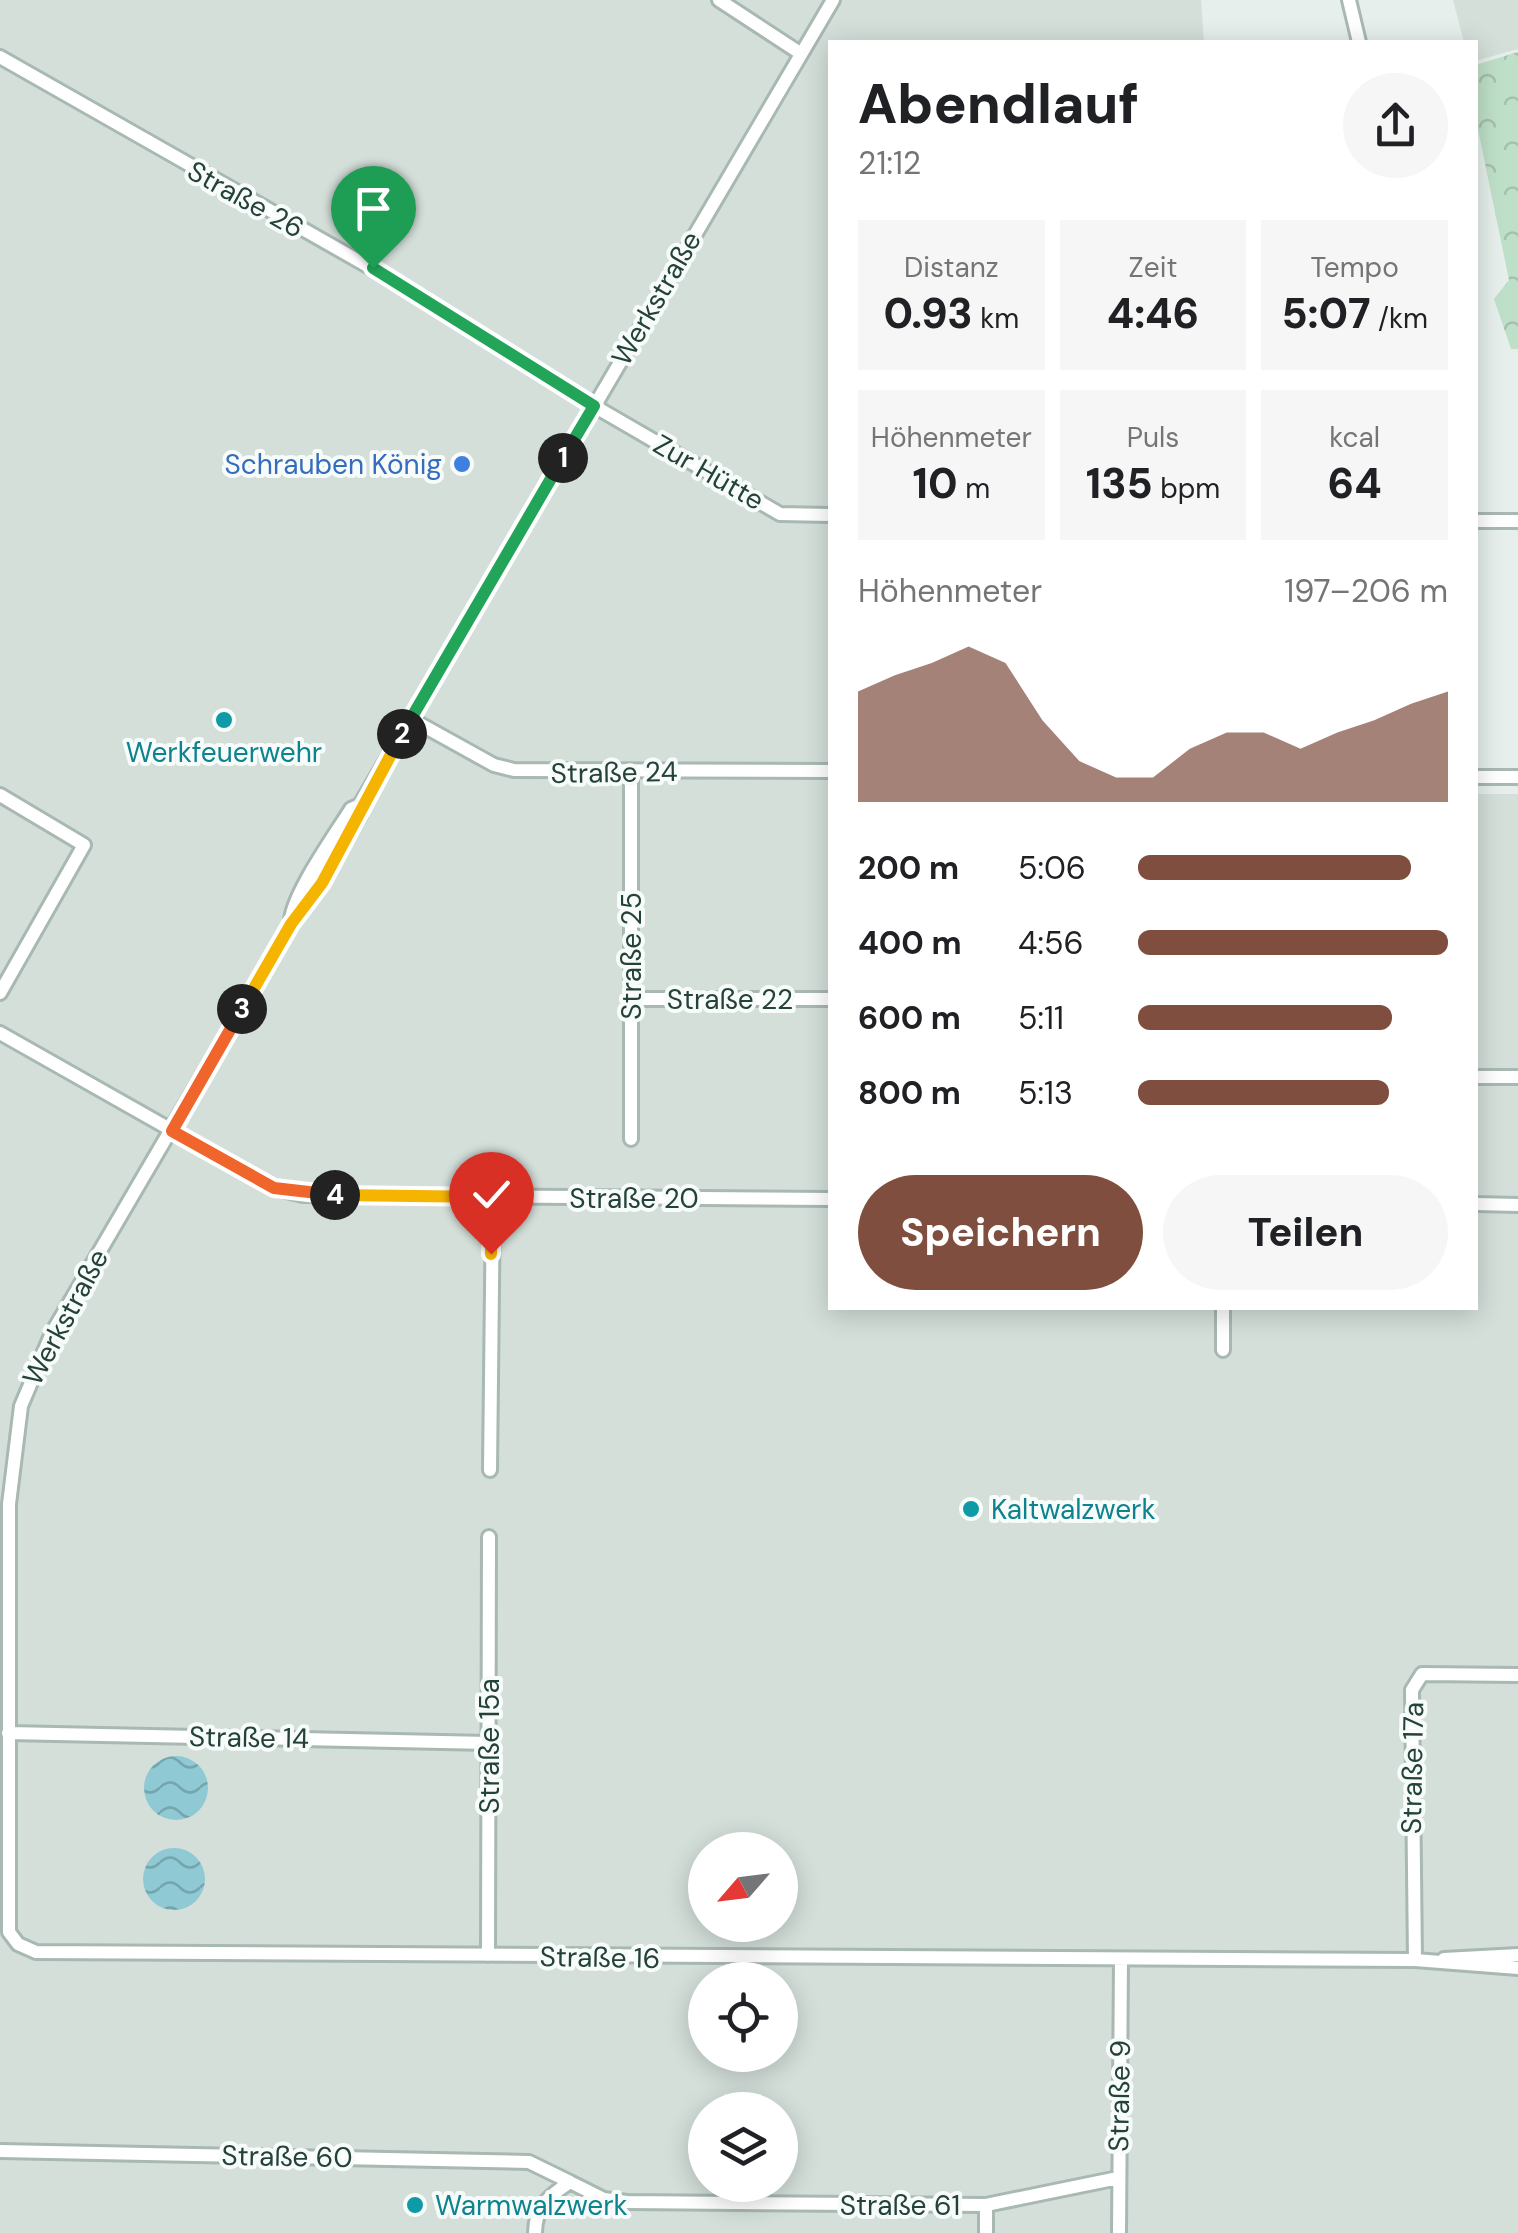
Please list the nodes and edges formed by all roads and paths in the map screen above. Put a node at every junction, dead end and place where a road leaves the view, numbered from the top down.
1 (708, 0) edge
2 (719, 0) edge
3 (833, 0) edge
4 (1348, 0) edge
5 (764, 29) junction
6 (1358, 40) edge
7 (800, 53) junction
8 (0, 58) edge
9 (594, 406) junction
10 (828, 515) edge
11 (1478, 521) edge
12 (1518, 521) edge
13 (411, 719) junction
14 (828, 771) edge
15 (631, 772) junction
16 (1478, 777) edge
17 (1518, 777) edge
18 (0, 794) edge
19 (0, 993) edge
20 (630, 999) junction
21 (828, 999) edge
22 (0, 1033) edge
23 (1478, 1076) edge
24 (1518, 1077) edge
25 (172, 1131) junction
26 (631, 1139) dead end
27 (492, 1197) junction
28 (828, 1199) edge
29 (1478, 1204) edge
30 (1518, 1204) edge
31 (1223, 1310) edge
32 (1223, 1350) dead end
33 (490, 1470) dead end
34 (4, 1504) edge
35 (489, 1537) dead end
36 (1518, 1675) edge
37 (8, 1733) junction
38 (489, 1743) junction
39 (12, 1938) joint
40 (488, 1955) junction
41 (1518, 1956) edge
42 (1120, 1960) junction
43 (1415, 1960) junction
44 (1431, 1961) junction
45 (1518, 1968) edge
46 (0, 2150) edge
47 (1118, 2178) junction
48 (570, 2182) junction
49 (986, 2205) junction
50 (535, 2233) edge
51 (986, 2233) edge
52 (1119, 2233) edge

1 - 5 street
2 - 5 street
3 - 7 street, Werkstraße
4 - 6 street
5 - 7 street
7 - 9 street, Werkstraße
8 - 9 street, Straße 26
9 - 10 street, Zur Hütte
9 - 13 street, Werkstraße
11 - 12 street
13 - 15 street, Straße 24
13 - 25 street, Werkstraße
14 - 15 street, Straße 24
15 - 20 street, Straße 25
16 - 17 street
18 - 19 street
20 - 21 street, Straße 22
20 - 26 street, Straße 25
22 - 25 street, Straße 20
23 - 24 street
25 - 27 street, Straße 20
25 - 34 street, Werkstraße
27 - 28 street, Straße 20
27 - 33 street
29 - 30 street
31 - 32 street
34 - 37 street, Werkstraße
35 - 38 street, Straße 15a
36 - 43 street, Straße 17a
37 - 38 street, Straße 14
37 - 39 street, Werkstraße
38 - 40 street, Straße 15a
39 - 40 street, Straße 16
40 - 42 street, Straße 16
41 - 44 street, Straße 16
42 - 43 street, Straße 16
42 - 47 street, Straße 9
43 - 44 street, Straße 16
44 - 45 street, Straße 16
46 - 48 street, Straße 60
47 - 49 street, Straße 61
47 - 52 street, Straße 9
48 - 49 street, Straße 61
48 - 50 street
49 - 51 street

